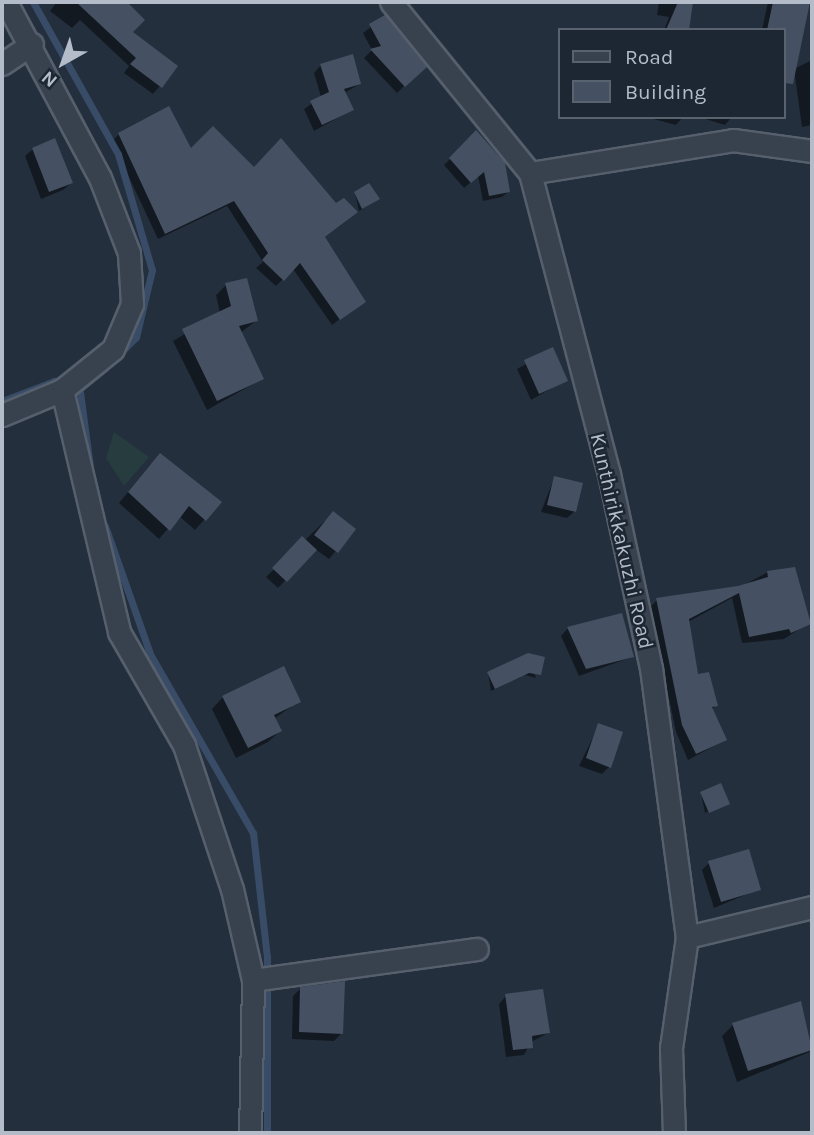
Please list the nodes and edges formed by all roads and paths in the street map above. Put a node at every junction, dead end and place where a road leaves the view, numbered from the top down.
1 (6, 2) edge
2 (391, 2) edge
3 (32, 44) junction
4 (2, 64) edge
5 (812, 151) edge
6 (530, 173) junction
7 (63, 389) junction
8 (2, 415) edge
9 (812, 907) edge
10 (687, 937) junction
11 (477, 949) dead end
12 (253, 980) junction
13 (250, 1133) edge
14 (674, 1133) edge

1 - 3 street
2 - 6 street, Kunthirikkakuzhi Road
3 - 4 street
3 - 7 street
5 - 6 street
6 - 10 street, Kunthirikkakuzhi Road
7 - 8 street
7 - 12 street
9 - 10 street
10 - 14 street, Kunthirikkakuzhi Road
11 - 12 street
12 - 13 street

